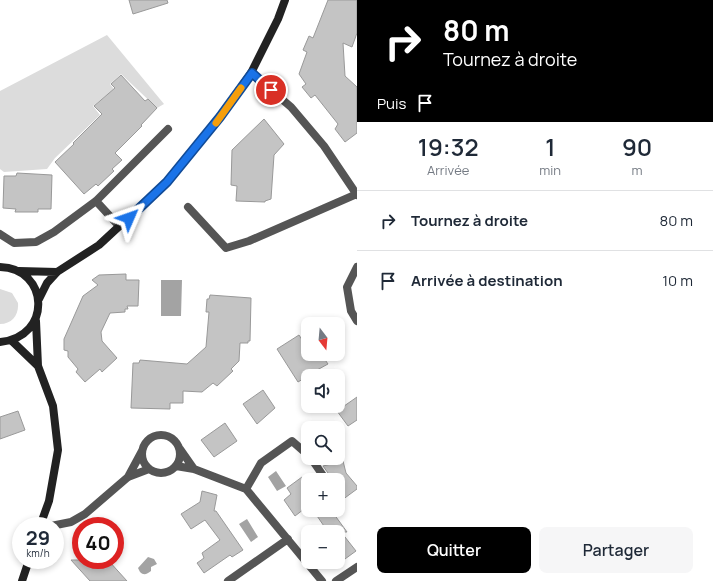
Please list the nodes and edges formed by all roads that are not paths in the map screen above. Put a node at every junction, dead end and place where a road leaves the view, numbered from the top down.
1 (285, 0) edge
2 (252, 73) junction
3 (168, 129) dead end
4 (357, 195) edge
5 (96, 202) junction
6 (188, 207) dead end
7 (119, 226) junction
8 (0, 234) edge
9 (0, 267) edge
10 (357, 267) edge
11 (19, 271) junction
12 (57, 272) junction
13 (39, 299) junction
14 (36, 320) junction
15 (357, 321) edge
16 (12, 341) junction
17 (0, 342) edge
18 (38, 366) junction
19 (179, 447) junction
20 (301, 449) edge
21 (142, 451) junction
22 (176, 466) junction
23 (149, 469) junction
24 (194, 470) junction
25 (128, 477) junction
26 (246, 489) junction
27 (44, 517) edge
28 (64, 523) edge
29 (288, 539) junction
30 (357, 567) edge
31 (26, 569) edge
32 (22, 581) edge
33 (228, 581) edge
34 (322, 581) edge
35 (336, 581) edge

1 - 2 street
2 - 4 street
2 - 7 street
3 - 5 street
4 - 6 street
5 - 7 street
5 - 8 street
7 - 12 street
9 - 11 street
10 - 15 street
11 - 12 street
11 - 13 street
12 - 13 street
13 - 14 street
14 - 16 street
14 - 18 street
16 - 17 street
16 - 18 street
18 - 27 street
19 - 21 street
19 - 22 street
19 - 24 street
20 - 26 street
21 - 23 street
21 - 25 street
22 - 23 street
22 - 24 street
23 - 25 street
24 - 26 street
25 - 28 street
26 - 29 street
29 - 33 street
29 - 34 street
30 - 35 street
31 - 32 street

